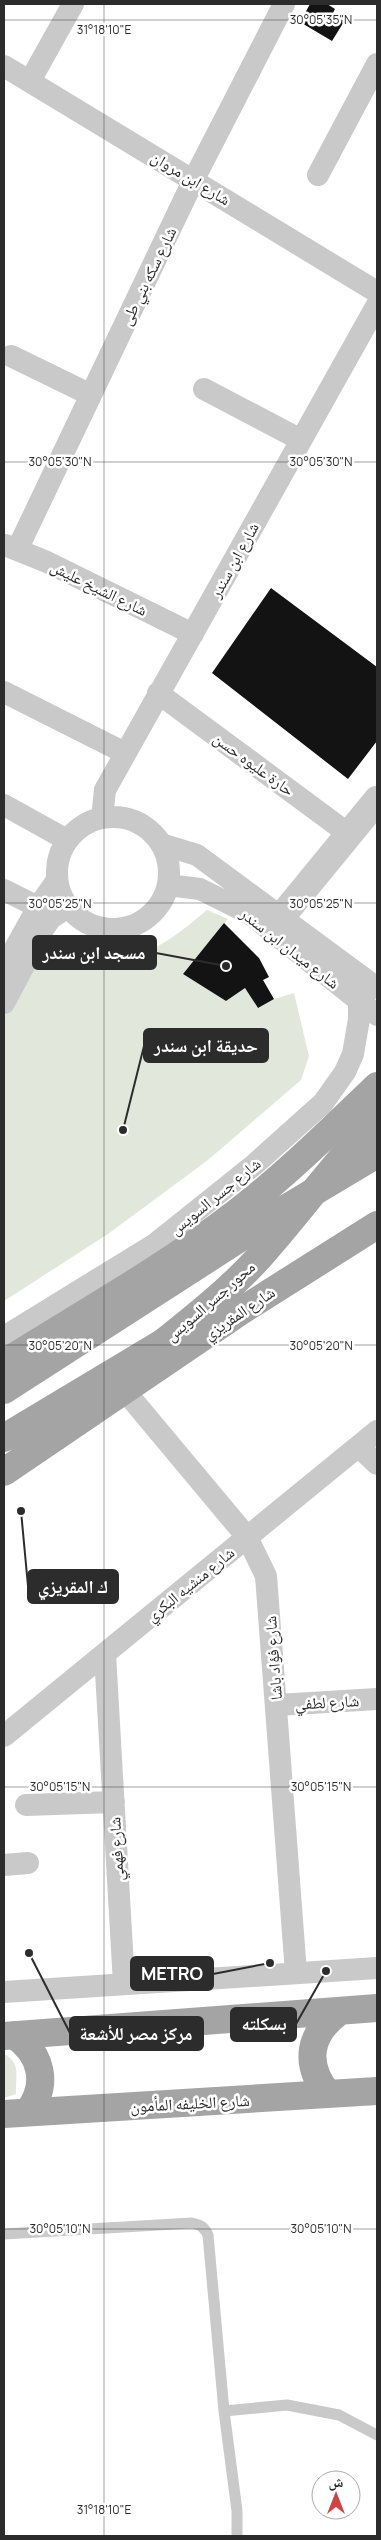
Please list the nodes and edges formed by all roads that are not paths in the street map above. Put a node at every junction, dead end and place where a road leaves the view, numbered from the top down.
1 (73, 4) edge
2 (284, 4) edge
3 (377, 64) edge
4 (4, 66) edge
5 (30, 81) junction
6 (318, 175) dead end
7 (194, 179) junction
8 (377, 292) edge
9 (377, 305) edge
10 (11, 356) dead end
11 (204, 389) dead end
12 (91, 395) junction
13 (301, 440) junction
14 (10, 547) edge
15 (193, 634) junction
16 (4, 692) edge
17 (158, 693) junction
18 (125, 753) junction
19 (377, 800) edge
20 (4, 805) edge
21 (102, 818) junction
22 (350, 835) junction
23 (67, 840) junction
24 (161, 844) junction
25 (57, 880) junction
26 (168, 885) junction
27 (4, 890) edge
28 (38, 907) junction
29 (68, 907) junction
30 (282, 916) junction
31 (4, 968) edge
32 (372, 991) edge
33 (4, 1003) edge
34 (377, 1016) edge
35 (377, 1086) edge
36 (377, 1119) edge
37 (376, 1156) edge
38 (377, 1225) edge
39 (4, 1337) edge
40 (4, 1363) edge
41 (4, 1390) edge
42 (125, 1391) junction
43 (377, 1431) edge
44 (4, 1438) edge
45 (359, 1447) junction
46 (377, 1464) edge
47 (4, 1472) edge
48 (247, 1537) junction
49 (105, 1654) junction
50 (377, 1699) edge
51 (277, 1705) junction
52 (4, 1736) edge
53 (114, 1802) junction
54 (26, 1805) dead end
55 (28, 1863) dead end
56 (4, 1865) edge
57 (377, 1968) edge
58 (296, 1973) junction
59 (124, 1984) junction
60 (4, 1992) edge
61 (377, 2008) edge
62 (340, 2011) junction
63 (9, 2035) edge
64 (377, 2091) edge
65 (328, 2094) junction
66 (16, 2113) edge
67 (4, 2234) edge
68 (224, 2411) junction
69 (377, 2435) edge
70 (237, 2536) edge

1 - 5 street
2 - 7 street, شارع سكه بني طى
3 - 6 street
4 - 5 street, شارع ابن مروان
5 - 7 street, شارع ابن مروان
7 - 8 street, شارع ابن مروان
7 - 12 street, شارع سكه بني طى
9 - 13 street, شارع ابن سندر
10 - 12 street
11 - 13 street
12 - 14 street, شارع سكه بني طى
13 - 15 street, شارع ابن سندر
14 - 15 street, شارع الشيخ عليش
15 - 17 street, شارع ابن سندر
16 - 18 street
17 - 18 street, شارع ابن سندر
17 - 22 street, حارة عليوه حسن
18 - 21 street, شارع ابن سندر
19 - 22 street
20 - 23 street
21 - 23 street
21 - 24 street
22 - 30 street
23 - 25 street
24 - 26 street
24 - 30 street, شارع ميدان ابن سندر
25 - 28 street
25 - 29 street
26 - 29 street
26 - 32 street, شارع ميدان ابن سندر
27 - 28 street
28 - 31 street
29 - 33 street
30 - 32 street, شارع ميدان ابن سندر
32 - 34 street, شارع ميدان ابن سندر
32 - 39 street, شارع جسر السويس
35 - 40 main road
36 - 44 main road, محور جسر السويس, bridge
37 - 41 main road
38 - 42 main road, شارع المقريزي
42 - 47 main road, شارع المقريزي
42 - 48 street, شارع فؤاد باشا
43 - 45 street, شارع منشيه البكري
45 - 46 street
45 - 48 street, شارع منشيه البكري
48 - 49 street, شارع منشيه البكري
48 - 51 street, شارع فؤاد باشا
49 - 52 street, شارع منشيه البكري
49 - 53 street, شارع فهمي
50 - 51 street, شارع لطفي
51 - 58 street, شارع فؤاد باشا
53 - 54 street
53 - 59 street, شارع فهمي
55 - 56 street
57 - 58 street
58 - 59 street
59 - 60 street
61 - 62 main road
62 - 63 main road
62 - 65 main road
63 - 66 main road
64 - 65 main road, شارع الخليفه المأمون
65 - 66 main road, شارع الخليفه المأمون
67 - 68 lane
68 - 69 lane
68 - 70 lane

